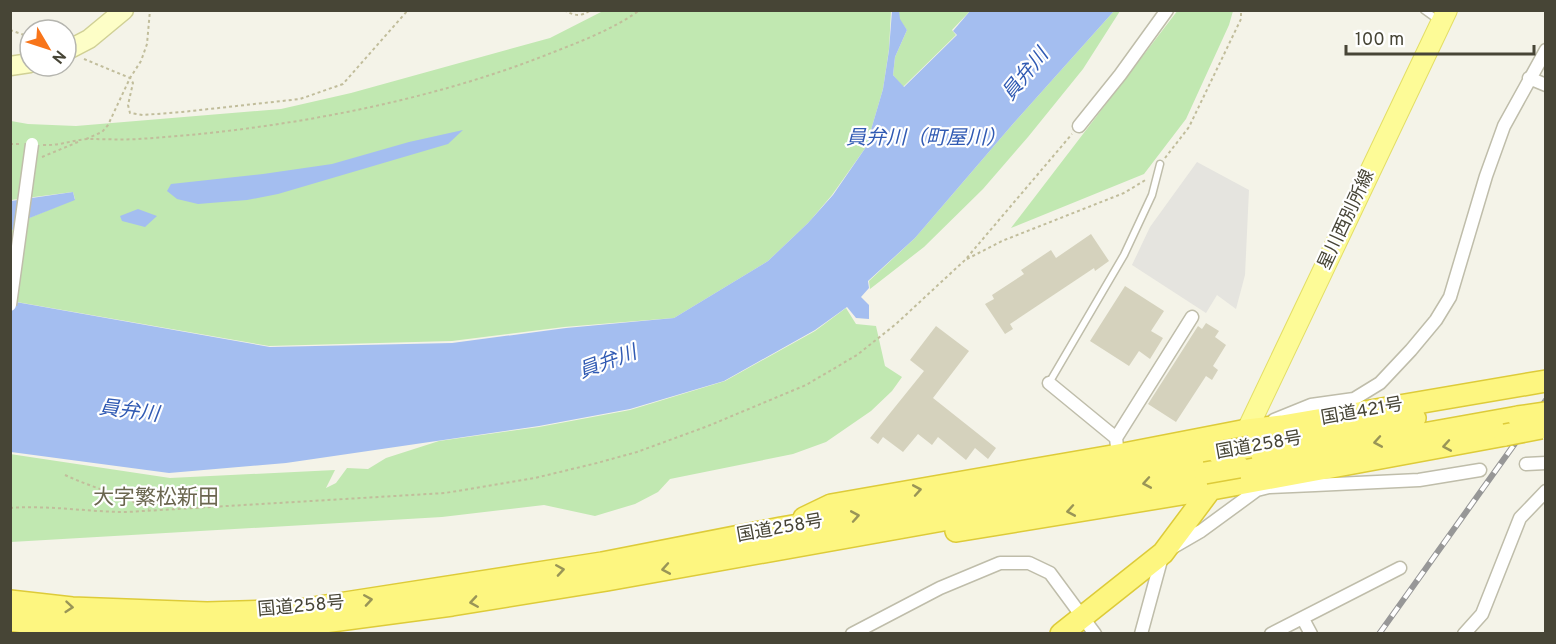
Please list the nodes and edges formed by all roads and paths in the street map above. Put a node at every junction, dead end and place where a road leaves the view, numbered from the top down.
1 (124, 10) edge
2 (150, 10) edge
3 (408, 10) edge
4 (564, 10) edge
5 (591, 10) edge
6 (640, 10) edge
7 (1167, 10) edge
8 (1241, 10) edge
9 (1424, 10) edge
10 (1444, 16) edge
11 (78, 45) edge
12 (1545, 50) edge
13 (78, 56) edge
14 (130, 78) junction
15 (1529, 78) junction
16 (1545, 85) edge
17 (1079, 126) joint
18 (85, 140) junction
19 (32, 144) joint
20 (38, 158) dead end
21 (1160, 164) junction
22 (965, 260) junction
23 (10, 305) edge
24 (1192, 317) dead end
25 (1049, 383) joint
26 (1542, 403) edge
27 (1248, 438) junction
28 (1117, 446) junction
29 (1545, 463) edge
30 (1526, 464) dead end
31 (1480, 470) dead end
32 (65, 475) dead end
33 (1208, 481) junction
34 (1545, 491) edge
35 (10, 507) edge
36 (151, 510) junction
37 (781, 528) junction
38 (1163, 553) junction
39 (1400, 568) dead end
40 (10, 601) edge
41 (1303, 619) junction
42 (10, 620) edge
43 (1089, 626) edge
44 (852, 633) edge
45 (1061, 633) edge
46 (1141, 633) edge
47 (1271, 633) edge
48 (1311, 633) edge
49 (1464, 633) edge

1 - 11 main road
2 - 14 path
3 - 14 path
4 - 5 path
6 - 18 path
7 - 17 street
8 - 21 path
9 - 10 lane
10 - 27 main road, 星川西別所線
12 - 15 street
13 - 14 path
14 - 18 path
15 - 16 street
15 - 27 street
17 - 22 path
18 - 19 path
18 - 20 path
19 - 23 street, bridge
21 - 22 path
21 - 25 lane
22 - 36 path
24 - 28 street
25 - 28 street
26 - 27 highway, 国道258号
26 -> 33 highway, 国道258号, bridge
26 -> 33 highway, bridge
27 - 28 highway
27 - 33 highway
37 -> 27 highway, 国道258号, bridge
37 -> 28 highway
29 - 30 street
31 - 38 street
32 - 36 path
33 - 38 highway
33 -> 42 highway, 国道258号
34 - 49 street
35 - 36 path
40 -> 37 highway, 国道258号
38 - 43 highway
38 - 46 street
39 - 41 street
41 - 47 street
41 - 48 street
43 - 44 street
43 - 45 highway

